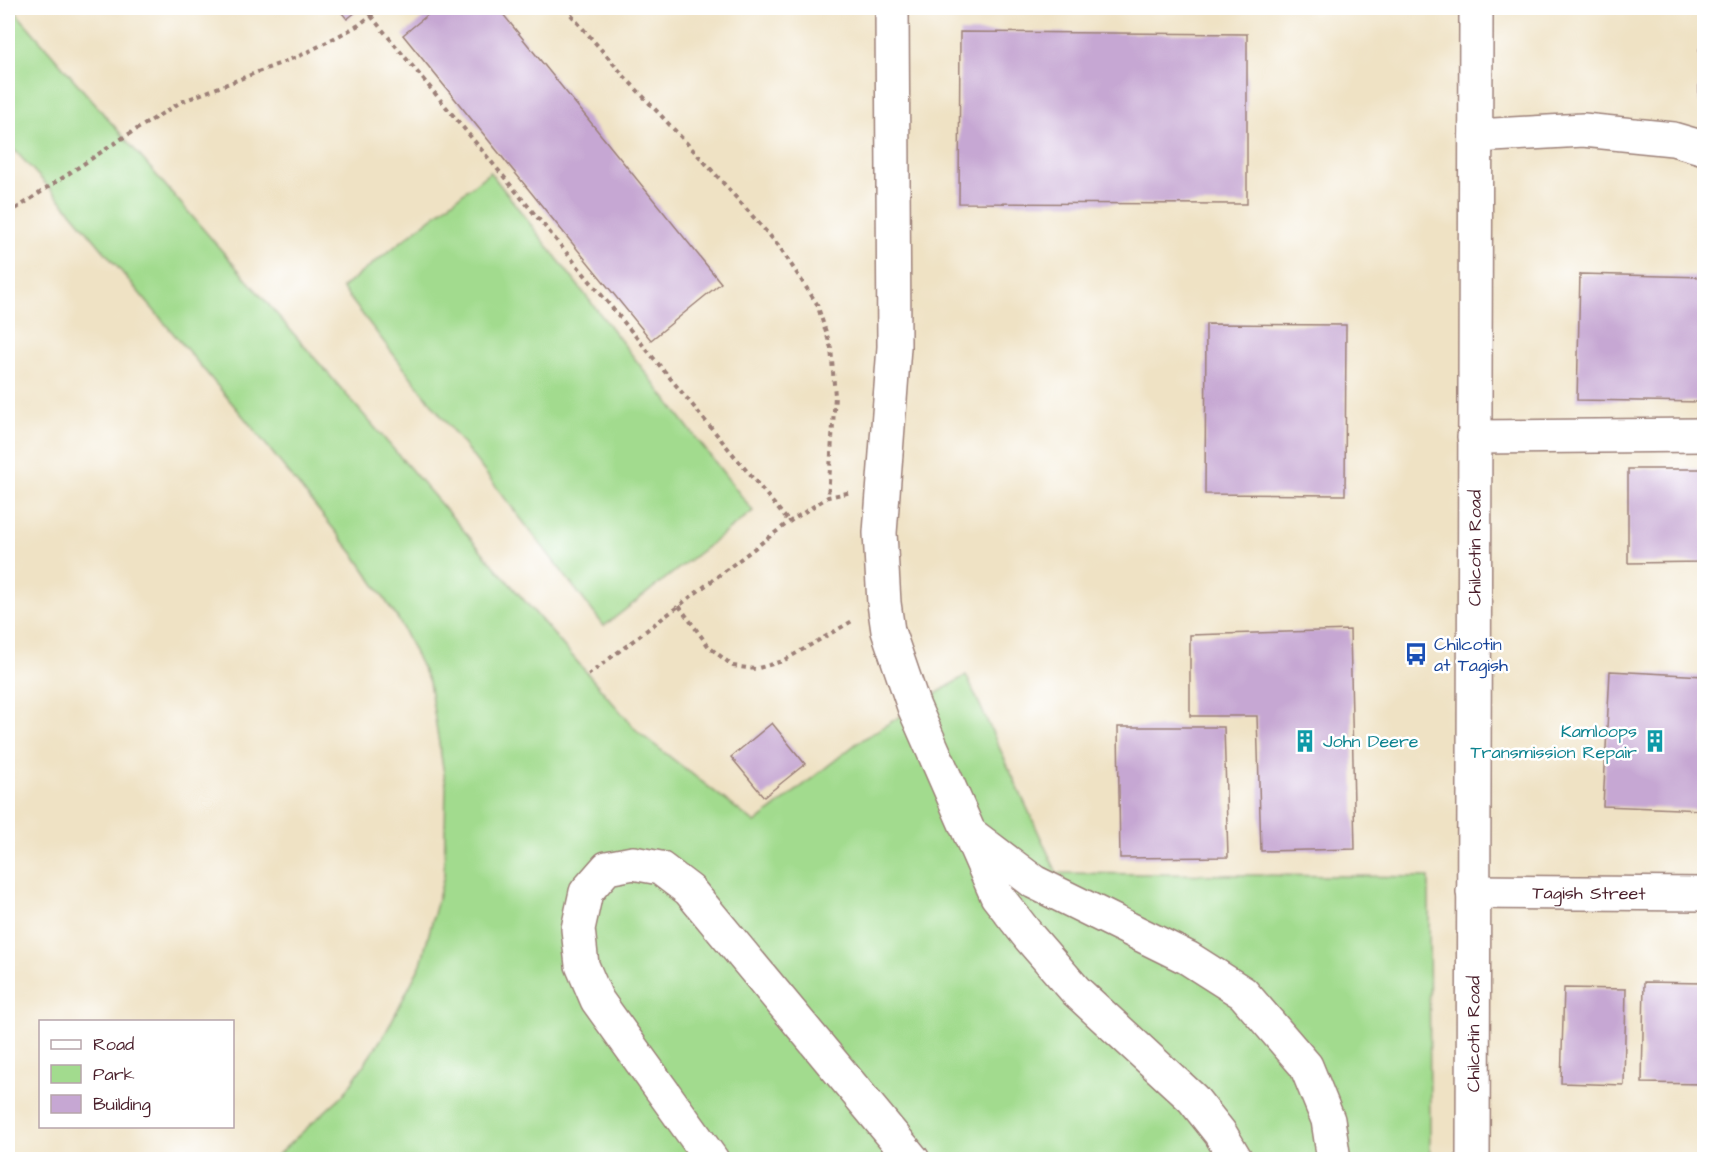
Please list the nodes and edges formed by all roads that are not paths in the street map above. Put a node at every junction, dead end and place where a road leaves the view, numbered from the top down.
1 (892, 8) edge
2 (1476, 8) edge
3 (1476, 136) junction
4 (1704, 148) edge
5 (1704, 435) edge
6 (1474, 437) junction
7 (968, 833) junction
8 (1473, 892) junction
9 (1704, 894) edge
10 (712, 1160) edge
11 (913, 1160) edge
12 (1236, 1160) edge
13 (1334, 1160) edge
14 (1473, 1160) edge

1 - 7 street
2 - 3 street, Chilcotin Road
3 - 4 street
3 - 6 street, Chilcotin Road
5 - 6 street
6 - 8 street, Chilcotin Road
7 - 12 street
7 - 13 street
8 - 9 street, Tagish Street
8 - 14 street, Chilcotin Road
10 - 11 street

